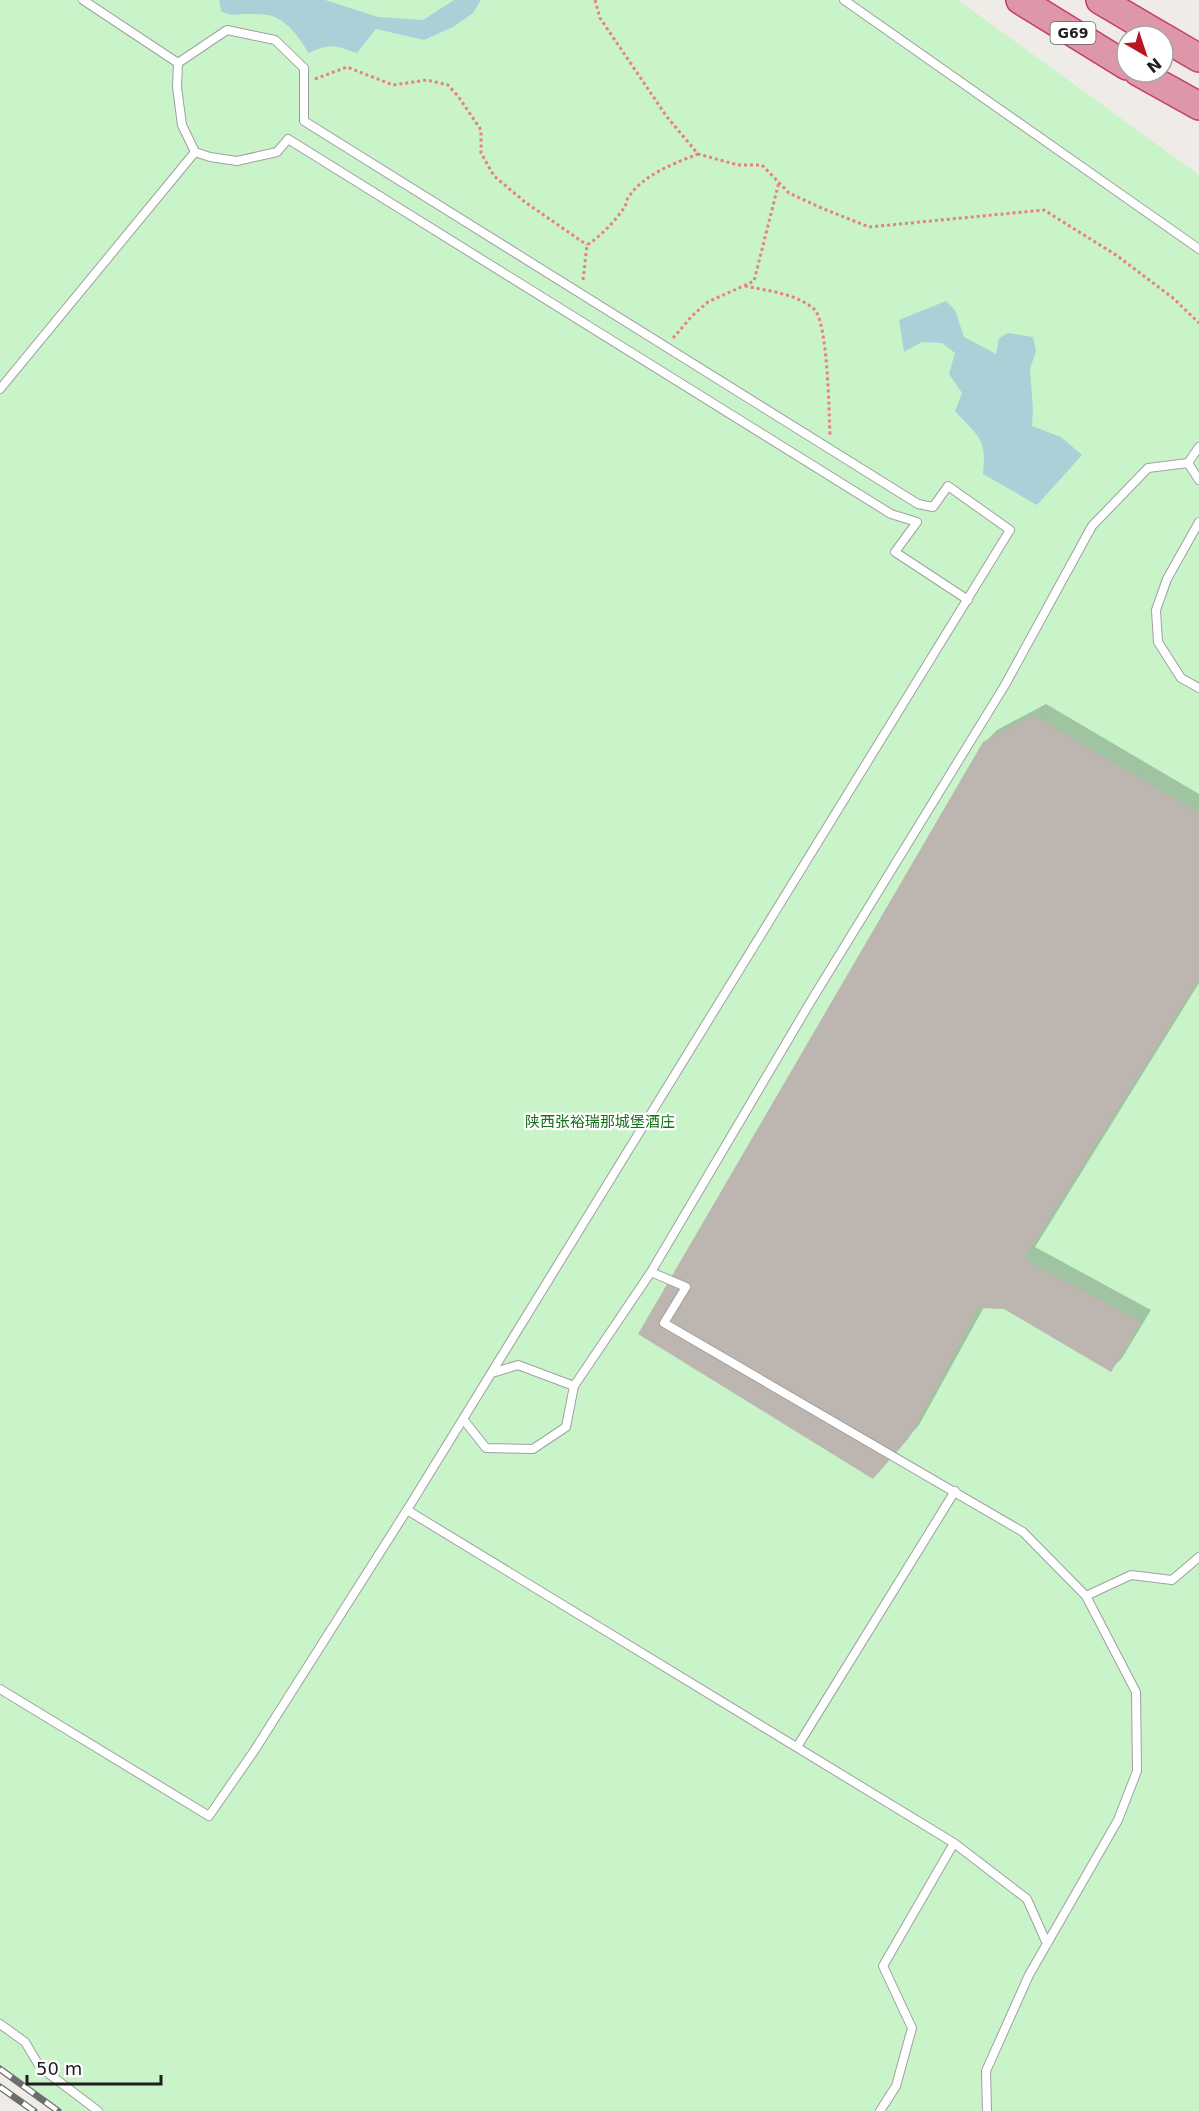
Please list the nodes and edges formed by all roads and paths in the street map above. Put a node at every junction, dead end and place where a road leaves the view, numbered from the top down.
1 (83, 0) edge
2 (595, 0) edge
3 (844, 0) edge
4 (1020, 0) edge
5 (1100, 0) edge
6 (1140, 24) edge
7 (1175, 44) edge
8 (1199, 58) edge
9 (1115, 59) edge
10 (178, 63) junction
11 (304, 83) junction
12 (1160, 84) edge
13 (1199, 106) edge
14 (195, 152) junction
15 (698, 154) junction
16 (778, 183) junction
17 (587, 244) junction
18 (1199, 249) edge
19 (745, 286) junction
20 (582, 294) junction
21 (1199, 323) edge
22 (665, 346) junction
23 (0, 389) edge
24 (1199, 447) edge
25 (831, 449) junction
26 (1188, 463) junction
27 (1199, 480) edge
28 (1199, 522) edge
29 (968, 600) junction
30 (1199, 688) edge
31 (651, 1272) junction
32 (492, 1373) junction
33 (574, 1386) junction
34 (464, 1419) junction
35 (955, 1491) junction
36 (407, 1510) junction
37 (1199, 1557) edge
38 (1086, 1596) junction
39 (0, 1689) edge
40 (797, 1748) junction
41 (954, 1843) junction
42 (1047, 1944) junction
43 (0, 2024) edge
44 (98, 2111) edge
45 (880, 2111) edge
46 (987, 2111) edge

1 - 10 lane
2 - 15 path
3 - 18 lane
4 - 9 highway, G69
5 - 6 highway, G69
7 - 8 highway, G69
10 - 11 lane
10 - 14 lane
11 - 17 path
11 - 20 lane
12 - 13 highway
14 - 23 lane
14 - 29 lane
15 - 16 path
15 - 17 path
16 - 19 path
16 - 21 path
17 - 20 path
19 - 22 path
19 - 25 path
20 - 22 lane
22 - 25 lane
24 - 26 lane
25 - 29 lane
26 - 27 lane
26 - 31 lane
28 - 30 lane
29 - 32 lane
31 - 33 lane
31 - 35 lane
32 - 33 lane
32 - 34 lane
33 - 34 lane
34 - 36 lane
35 - 38 lane
35 - 40 lane
36 - 39 lane
36 - 40 lane
37 - 38 lane
38 - 42 lane
40 - 41 lane
41 - 42 lane
41 - 45 lane
42 - 46 lane
43 - 44 lane

